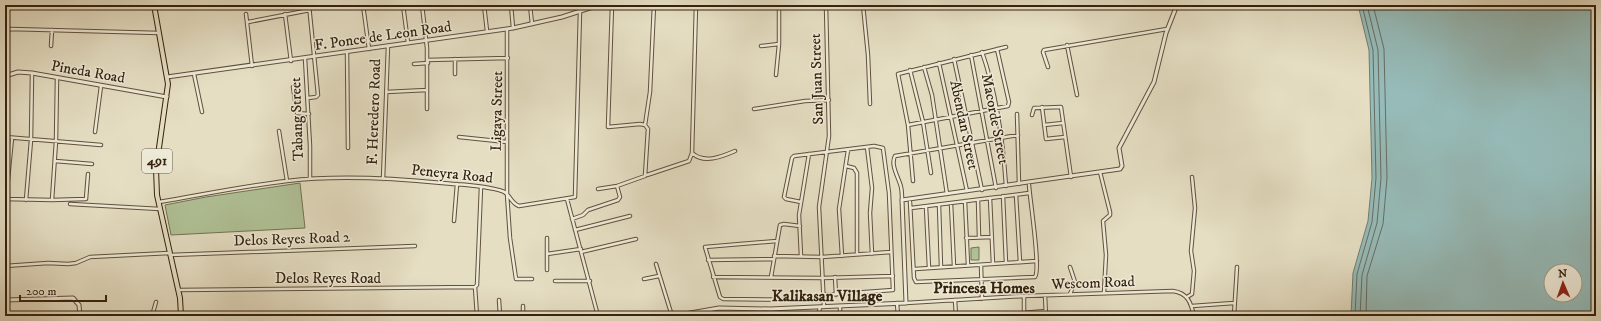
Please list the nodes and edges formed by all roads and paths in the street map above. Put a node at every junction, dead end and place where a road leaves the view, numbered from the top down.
1 (154, 5) edge
2 (309, 5) edge
3 (363, 5) edge
4 (403, 5) edge
5 (422, 5) edge
6 (484, 5) edge
7 (510, 5) edge
8 (530, 5) edge
9 (599, 5) edge
10 (612, 5) edge
11 (654, 5) edge
12 (696, 5) edge
13 (779, 5) edge
14 (826, 5) edge
15 (863, 5) edge
16 (1177, 5) edge
17 (310, 10) junction
18 (580, 10) junction
19 (246, 14) dead end
20 (285, 14) junction
21 (248, 22) junction
22 (532, 24) junction
23 (513, 28) junction
24 (507, 29) junction
25 (1168, 29) junction
26 (52, 30) junction
27 (486, 31) junction
28 (159, 33) junction
29 (5, 40) edge
30 (426, 41) junction
31 (408, 43) junction
32 (779, 44) junction
33 (1068, 45) junction
34 (51, 46) dead end
35 (388, 46) junction
36 (761, 46) dead end
37 (1006, 47) dead end
38 (368, 49) junction
39 (997, 49) junction
40 (347, 52) junction
41 (982, 52) junction
42 (971, 55) junction
43 (315, 57) junction
44 (305, 58) junction
45 (508, 58) junction
46 (455, 59) junction
47 (954, 59) junction
48 (291, 61) junction
49 (427, 62) junction
50 (939, 63) junction
51 (414, 64) dead end
52 (252, 66) junction
53 (924, 67) junction
54 (1048, 67) dead end
55 (910, 70) junction
56 (32, 73) junction
57 (194, 74) junction
58 (454, 74) dead end
59 (776, 75) dead end
60 (5, 76) edge
61 (167, 77) junction
62 (57, 78) junction
63 (101, 86) junction
64 (293, 87) dead end
65 (427, 90) junction
66 (386, 92) junction
67 (1076, 95) dead end
68 (167, 97) junction
69 (308, 98) junction
70 (829, 100) junction
71 (870, 104) dead end
72 (1042, 107) junction
73 (427, 109) dead end
74 (754, 109) dead end
75 (996, 109) junction
76 (982, 111) junction
77 (202, 112) dead end
78 (308, 114) junction
79 (967, 114) junction
80 (1017, 114) dead end
81 (1032, 115) dead end
82 (951, 117) junction
83 (936, 120) junction
84 (923, 122) junction
85 (1063, 123) junction
86 (645, 125) junction
87 (908, 125) junction
88 (1044, 125) junction
89 (279, 131) dead end
90 (95, 132) dead end
91 (1018, 135) junction
92 (5, 137) edge
93 (459, 137) dead end
94 (1002, 137) junction
95 (1065, 137) junction
96 (12, 138) junction
97 (31, 140) junction
98 (988, 140) junction
99 (56, 141) junction
100 (507, 142) junction
101 (972, 142) junction
102 (101, 145) dead end
103 (957, 145) junction
104 (868, 147) junction
105 (348, 148) dead end
106 (941, 148) junction
107 (848, 150) junction
108 (927, 150) junction
109 (735, 151) dead end
110 (828, 152) junction
111 (911, 152) junction
112 (692, 153) junction
113 (809, 154) junction
114 (55, 161) junction
115 (92, 164) dead end
116 (846, 166) junction
117 (1100, 172) junction
118 (931, 173) dead end
119 (88, 174) dead end
120 (645, 174) junction
121 (1071, 177) junction
122 (1192, 177) dead end
123 (310, 179) junction
124 (383, 179) junction
125 (287, 181) junction
126 (913, 181) dead end
127 (457, 184) junction
128 (1019, 185) junction
129 (1029, 185) dead end
130 (617, 186) junction
131 (1006, 186) junction
132 (481, 187) junction
133 (996, 188) junction
134 (598, 189) dead end
135 (982, 190) junction
136 (967, 191) junction
137 (1029, 193) junction
138 (507, 194) junction
139 (947, 194) junction
140 (1016, 195) junction
141 (1004, 196) junction
142 (990, 198) junction
143 (6, 199) edge
144 (567, 199) junction
145 (26, 200) junction
146 (52, 200) junction
147 (902, 200) junction
148 (978, 200) junction
149 (965, 201) junction
150 (158, 202) junction
151 (801, 202) junction
152 (910, 202) dead end
153 (951, 203) junction
154 (70, 204) dead end
155 (939, 205) junction
156 (926, 207) junction
157 (911, 208) junction
158 (160, 210) junction
159 (630, 216) dead end
160 (572, 219) junction
161 (454, 221) dead end
162 (800, 226) junction
163 (575, 230) junction
164 (979, 237) junction
165 (992, 237) junction
166 (548, 238) dead end
167 (636, 238) dead end
168 (966, 238) junction
169 (777, 241) junction
170 (416, 246) dead end
171 (581, 251) junction
172 (891, 252) junction
173 (170, 254) junction
174 (547, 254) junction
175 (858, 254) junction
176 (872, 254) junction
177 (842, 256) junction
178 (774, 257) junction
179 (801, 257) junction
180 (822, 257) junction
181 (708, 260) junction
182 (1036, 261) junction
183 (1020, 262) junction
184 (1006, 263) junction
185 (656, 264) dead end
186 (993, 264) junction
187 (968, 265) junction
188 (981, 265) junction
189 (5, 266) edge
190 (954, 266) junction
191 (941, 267) junction
192 (1237, 267) dead end
193 (929, 268) junction
194 (1070, 268) dead end
195 (915, 269) junction
196 (547, 270) dead end
197 (659, 276) junction
198 (893, 276) junction
199 (713, 277) junction
200 (770, 277) junction
201 (835, 277) junction
202 (823, 278) junction
203 (532, 279) dead end
204 (644, 279) dead end
205 (981, 280) junction
206 (555, 281) dead end
207 (590, 281) junction
208 (476, 286) junction
209 (178, 290) junction
210 (1104, 293) junction
211 (1070, 294) junction
212 (824, 295) junction
213 (836, 295) junction
214 (1045, 295) junction
215 (1024, 296) junction
216 (1187, 297) junction
217 (982, 299) junction
218 (5, 300) edge
219 (499, 300) dead end
220 (824, 300) junction
221 (955, 300) junction
222 (156, 302) dead end
223 (897, 302) junction
224 (906, 303) junction
225 (1234, 303) junction
226 (523, 306) dead end
227 (840, 306) junction
228 (1192, 306) junction
229 (820, 307) junction
230 (824, 307) junction
231 (1046, 311) junction
232 (1037, 312) junction
233 (1024, 315) edge
234 (80, 316) edge
235 (152, 316) edge
236 (181, 316) edge
237 (477, 316) edge
238 (500, 316) edge
239 (523, 316) edge
240 (598, 316) edge
241 (672, 316) edge
242 (818, 316) edge
243 (840, 316) edge
244 (898, 316) edge
245 (952, 316) edge
246 (956, 316) edge
247 (996, 316) edge
248 (1010, 316) edge
249 (1037, 316) edge
250 (1046, 316) edge
251 (1194, 316) edge
252 (1234, 316) edge

1 - 28 main road, 491
2 - 17 street
3 - 38 street
4 - 31 street
5 - 30 street
6 - 27 street
7 - 23 street
8 - 22 street
9 - 18 street, F. Ponce de Leon Road
10 - 86 street
11 - 86 street
12 - 112 street
13 - 32 street
14 - 70 street, San Juan Street
15 - 71 street
16 - 25 street
17 - 20 street
17 - 43 street
18 - 22 street, F. Ponce de Leon Road
18 - 144 street
19 - 21 street
20 - 21 street
20 - 48 street
21 - 52 street
22 - 23 street, F. Ponce de Leon Road
23 - 24 street, F. Ponce de Leon Road
24 - 27 street, F. Ponce de Leon Road
24 - 45 street, Ligaya Street
25 - 33 street
25 - 117 street
26 - 28 street
26 - 29 street
26 - 34 street
27 - 30 street, F. Ponce de Leon Road
28 - 61 main road, 491
30 - 31 street, F. Ponce de Leon Road
30 - 49 street
31 - 35 street, F. Ponce de Leon Road
32 - 36 street
32 - 59 street
33 - 54 street
33 - 67 street
35 - 38 street, F. Ponce de Leon Road
35 - 66 street, F. Heredero Road
37 - 39 street
38 - 40 street, F. Ponce de Leon Road
39 - 41 street
39 - 75 street
40 - 43 street, F. Ponce de Leon Road
40 - 105 street
41 - 42 street
41 - 75 street
42 - 47 street
42 - 76 street, Macorde Street
43 - 44 street, F. Ponce de Leon Road
43 - 69 street
44 - 48 street, F. Ponce de Leon Road
44 - 69 street, Tabang Street
45 - 46 street
45 - 100 street, Ligaya Street
46 - 49 street
46 - 58 street
47 - 50 street
47 - 79 street
48 - 52 street, F. Ponce de Leon Road
49 - 51 street
49 - 65 street
50 - 53 street
50 - 82 street, Abendan Street
52 - 57 street, F. Ponce de Leon Road
53 - 55 street
53 - 83 street
55 - 84 street
55 - 87 street
56 - 60 street, Pineda Road
56 - 62 street, Pineda Road
56 - 97 street
57 - 61 street, F. Ponce de Leon Road
57 - 77 street
61 - 68 main road, 491
62 - 63 street, Pineda Road
62 - 99 street
63 - 68 street, Pineda Road
63 - 90 street
64 - 78 street
65 - 66 street
65 - 73 street
66 - 124 street, F. Heredero Road
68 - 150 main road, 491
69 - 78 street, Tabang Street
70 - 74 street
70 - 110 street, San Juan Street
72 - 81 street
72 - 85 street
72 - 88 street
75 - 76 street
75 - 94 street
76 - 79 street
76 - 98 street, Macorde Street
78 - 123 street, Tabang Street
79 - 82 street
79 - 101 street
80 - 91 street
82 - 83 street
82 - 103 street, Abendan Street
83 - 84 street
83 - 106 street
84 - 87 street
84 - 108 street
85 - 88 street
85 - 95 street
86 - 120 street
87 - 111 street
88 - 95 street
89 - 125 street
91 - 94 street
91 - 128 street
92 - 96 street
93 - 100 street
94 - 98 street
94 - 131 street
95 - 121 street
96 - 97 street
96 - 143 street
97 - 99 street
97 - 145 street
98 - 101 street
98 - 133 street, Macorde Street
99 - 102 street
99 - 114 street
100 - 138 street, Ligaya Street
101 - 103 street
101 - 135 street
103 - 106 street
103 - 136 street, Abendan Street
104 - 107 street
104 - 172 street
104 - 176 street
106 - 108 street
106 - 139 street
107 - 110 street
107 - 116 street
108 - 111 street
108 - 118 street
109 - 112 street
110 - 113 street
110 - 180 street, San Juan Street
111 - 126 street
111 - 147 street
112 - 120 street
113 - 151 street
113 - 151 street
114 - 115 street
114 - 146 street
116 - 175 street
116 - 177 street
117 - 121 street
117 - 210 street
119 - 146 street
120 - 130 street
121 - 128 street
122 - 216 street
123 - 124 street, Peneyra Road
123 - 125 street, Peneyra Road
124 - 127 street, Peneyra Road
125 - 150 street, Peneyra Road
127 - 132 street, Peneyra Road
127 - 161 street
128 - 131 street
129 - 137 street
130 - 134 street
130 - 160 street
131 - 133 street
132 - 138 street, Peneyra Road
132 - 208 street
133 - 135 street
135 - 136 street
136 - 139 street
137 - 140 street
137 - 182 street
138 - 144 street, Peneyra Road
138 - 203 street, Ligaya Street
139 - 147 street
140 - 141 street
140 - 183 street
141 - 142 street
141 - 184 street
142 - 148 street
142 - 165 street
143 - 145 street
144 - 160 street
145 - 146 street
147 - 224 street
148 - 149 street
148 - 164 street
149 - 153 street
149 - 168 street
150 - 158 main road, 491
151 - 162 street
152 - 157 street
153 - 155 street
153 - 190 street
154 - 158 street
155 - 156 street
155 - 191 street
156 - 157 street
156 - 193 street
157 - 195 street
158 - 173 main road, 491
159 - 163 street
160 - 163 street
162 - 169 street
162 - 179 street
163 - 171 street
164 - 165 street
164 - 168 street
165 - 186 street
166 - 174 street
167 - 171 street
168 - 187 street
169 - 178 street
169 - 181 street
170 - 173 street, Delos Reyes Road 2
171 - 174 street
171 - 207 street
172 - 176 street
172 - 198 street
173 - 189 street, Delos Reyes Road 2
173 - 209 main road, 491
174 - 196 street
175 - 176 street
175 - 177 street
177 - 180 street
178 - 179 street
178 - 181 street
178 - 200 street
179 - 180 street
180 - 202 street, San Juan Street
181 - 199 street
182 - 183 street
182 - 205 street
183 - 184 street
184 - 186 street
185 - 197 street
186 - 188 street
187 - 188 street
187 - 190 street
188 - 205 street
190 - 191 street
191 - 193 street
192 - 225 street
193 - 195 street
194 - 211 street
195 - 205 street
197 - 204 street
197 - 241 street
198 - 201 street
198 - 213 street
199 - 200 street
199 - 220 street
200 - 202 street
201 - 202 street
201 - 213 street
202 - 212 street, San Juan Street
205 - 217 street
206 - 207 street
207 - 240 street
208 - 209 street, Delos Reyes Road
208 - 237 street
209 - 236 main road, 491
210 - 211 street, Wescom Road
210 - 216 street, Wescom Road
211 - 214 street, Wescom Road
212 - 213 street
212 - 220 street, San Juan Street
214 - 215 street, Wescom Road
214 - 231 street
215 - 217 street, Wescom Road
215 - 233 street
216 - 228 street
217 - 221 street, Wescom Road
218 - 234 street
219 - 238 street
220 - 230 street, San Juan Street
221 - 224 street, Wescom Road
221 - 246 street
222 - 235 street
223 - 224 street
223 - 227 street
223 - 244 street
225 - 228 street
225 - 252 street
226 - 239 street
227 - 230 street
227 - 243 street
228 - 251 street
229 - 230 street
229 - 241 street
229 - 242 street
231 - 232 street
231 - 250 street
232 - 233 street
232 - 249 street
233 - 248 street
245 - 246 street
246 - 247 street

